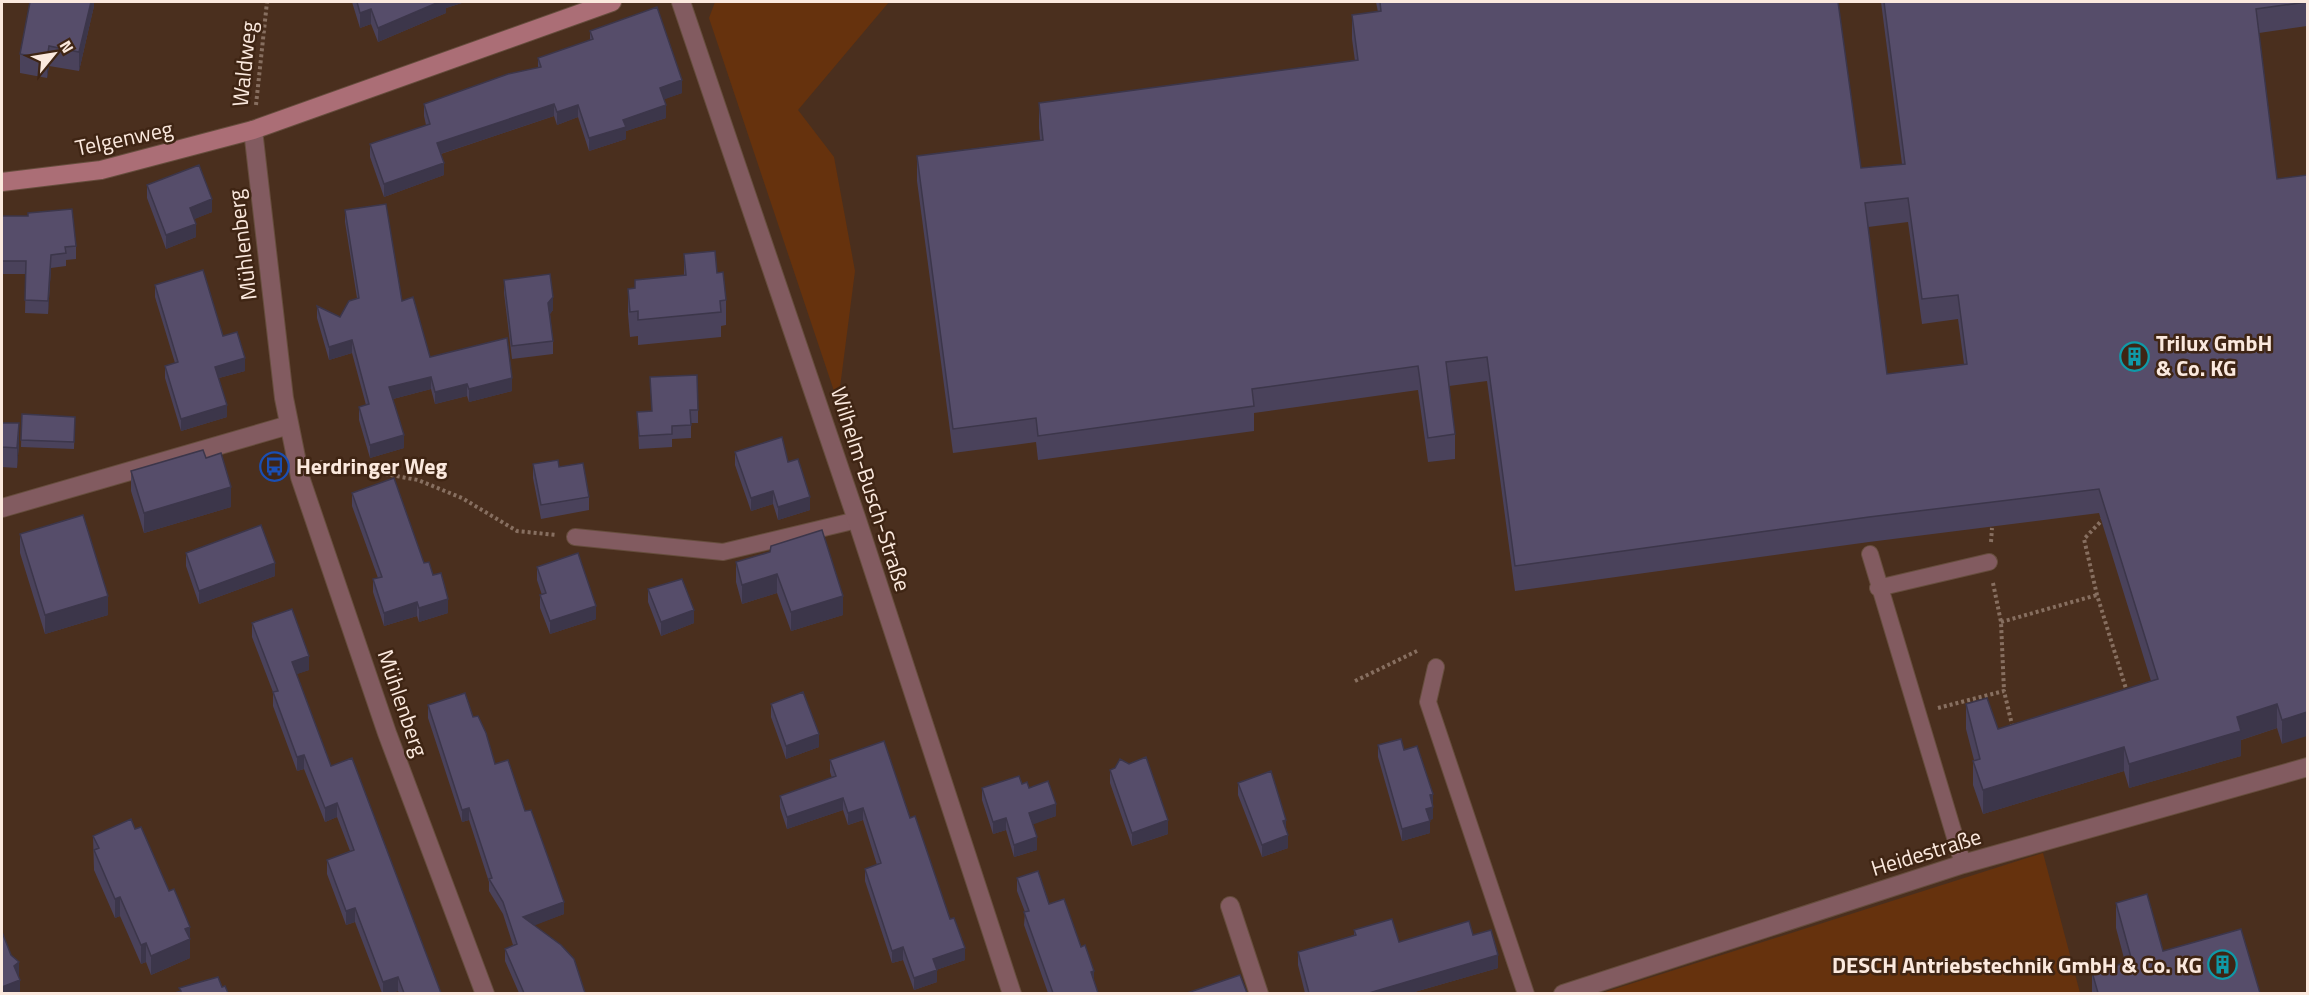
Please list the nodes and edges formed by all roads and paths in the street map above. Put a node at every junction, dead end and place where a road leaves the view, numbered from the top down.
1 (267, 2) edge
2 (612, 2) edge
3 (681, 2) edge
4 (253, 130) junction
5 (2, 182) edge
6 (289, 425) junction
7 (297, 465) junction
8 (2, 508) edge
9 (2106, 516) edge
10 (857, 520) junction
11 (1992, 528) edge
12 (575, 537) joint
13 (1870, 554) dead end
14 (1989, 562) junction
15 (1878, 588) junction
16 (2097, 595) junction
17 (2001, 622) junction
18 (1417, 651) dead end
19 (1436, 667) dead end
20 (1355, 681) dead end
21 (2004, 692) junction
22 (2130, 701) edge
23 (1917, 713) junction
24 (2015, 736) edge
25 (2307, 767) edge
26 (1963, 864) junction
27 (1230, 906) dead end
28 (485, 993) edge
29 (1012, 993) edge
30 (1259, 993) edge
31 (1526, 993) edge
32 (1563, 993) edge

1 - 4 path, Waldweg
2 - 4 main road
3 - 10 street, Wilhelm-Busch-Straße
4 - 5 main road, Telgenweg
4 - 6 street, Mühlenberg
6 - 7 street, Mühlenberg
6 - 8 street
7 - 12 path
7 - 28 street, Mühlenberg
9 - 16 path
10 - 12 lane
10 - 29 street, Wilhelm-Busch-Straße
11 - 14 path
13 - 15 lane
14 - 15 lane
14 - 17 path
15 - 23 lane
16 - 17 path
16 - 22 path
17 - 21 path
18 - 20 path
19 - 31 lane
21 - 23 path
21 - 24 path
23 - 26 lane
25 - 26 street, Heidestraße
26 - 32 street, Heidestraße
27 - 30 street

